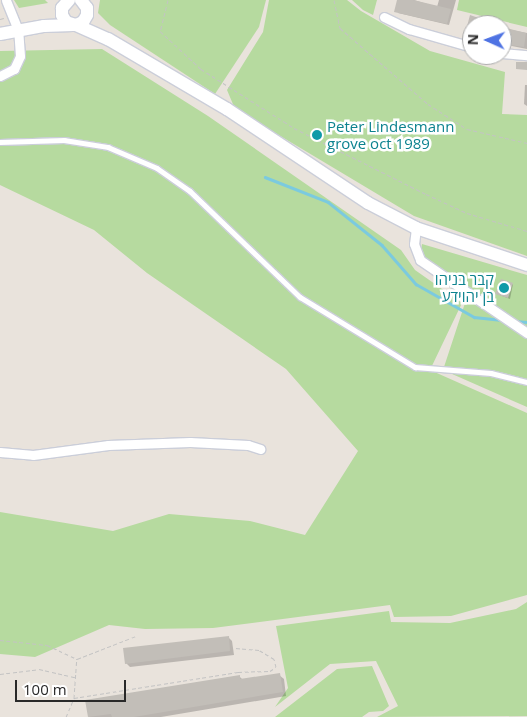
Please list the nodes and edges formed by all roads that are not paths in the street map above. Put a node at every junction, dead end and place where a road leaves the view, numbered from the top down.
1 (6, 0) edge
2 (69, 0) edge
3 (81, 0) edge
4 (62, 11) junction
5 (88, 15) junction
6 (384, 17) dead end
7 (74, 25) junction
8 (37, 27) junction
9 (18, 30) junction
10 (0, 34) edge
11 (108, 39) junction
12 (462, 44) edge
13 (512, 54) edge
14 (527, 55) edge
15 (0, 76) edge
16 (0, 142) edge
17 (416, 228) junction
18 (527, 265) edge
19 (527, 333) edge
20 (527, 382) edge
21 (260, 450) dead end
22 (0, 452) edge

1 - 9 street
2 - 4 main road
3 - 5 main road
4 - 7 main road
4 - 8 main road
5 - 7 main road
5 - 11 main road
6 - 12 street
7 - 8 main road
7 - 11 main road
8 - 9 main road
9 - 10 main road
9 - 15 street
11 - 17 main road
13 - 14 street
16 - 20 lane
17 - 18 main road
17 - 19 street
21 - 22 street

